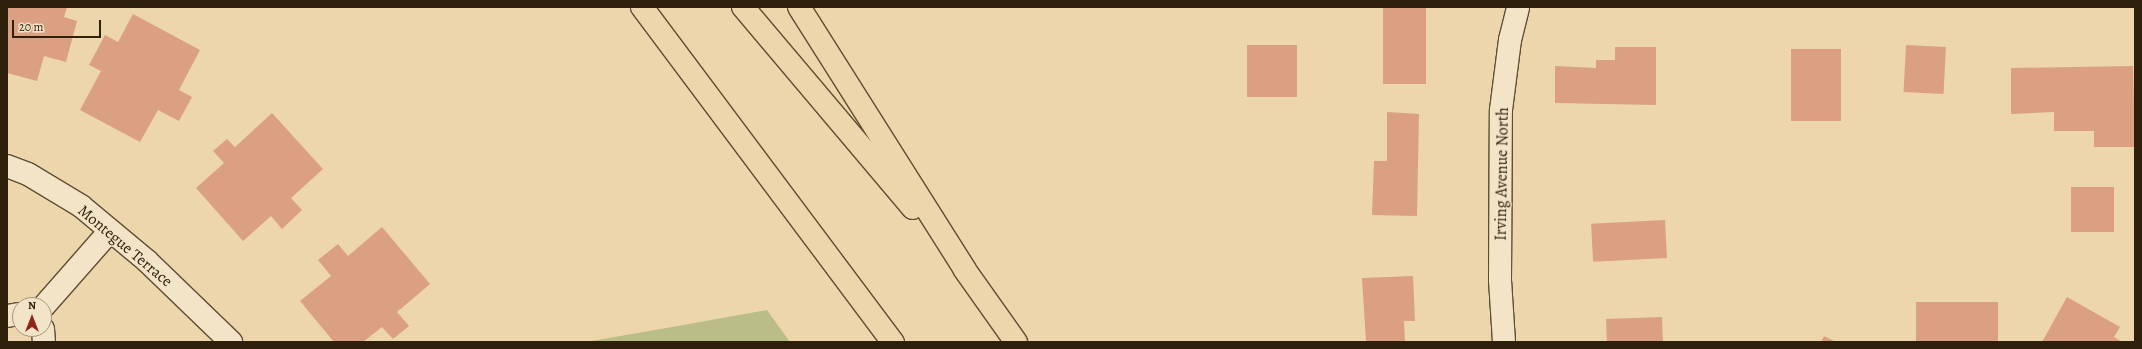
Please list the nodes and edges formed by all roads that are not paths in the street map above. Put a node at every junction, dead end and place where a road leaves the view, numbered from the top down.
1 (642, 7) edge
2 (743, 7) edge
3 (799, 7) edge
4 (1518, 7) edge
5 (7, 166) edge
6 (110, 231) junction
7 (966, 270) junction
8 (52, 297) edge
9 (231, 342) edge
10 (893, 342) edge
11 (1016, 342) edge
12 (1504, 342) edge

1 - 10 highway
2 - 7 highway
3 - 7 highway
4 - 12 street, Irving Avenue North
5 - 6 street, Montegue Terrace
6 - 8 street
6 - 9 street, Montegue Terrace
7 - 11 highway

